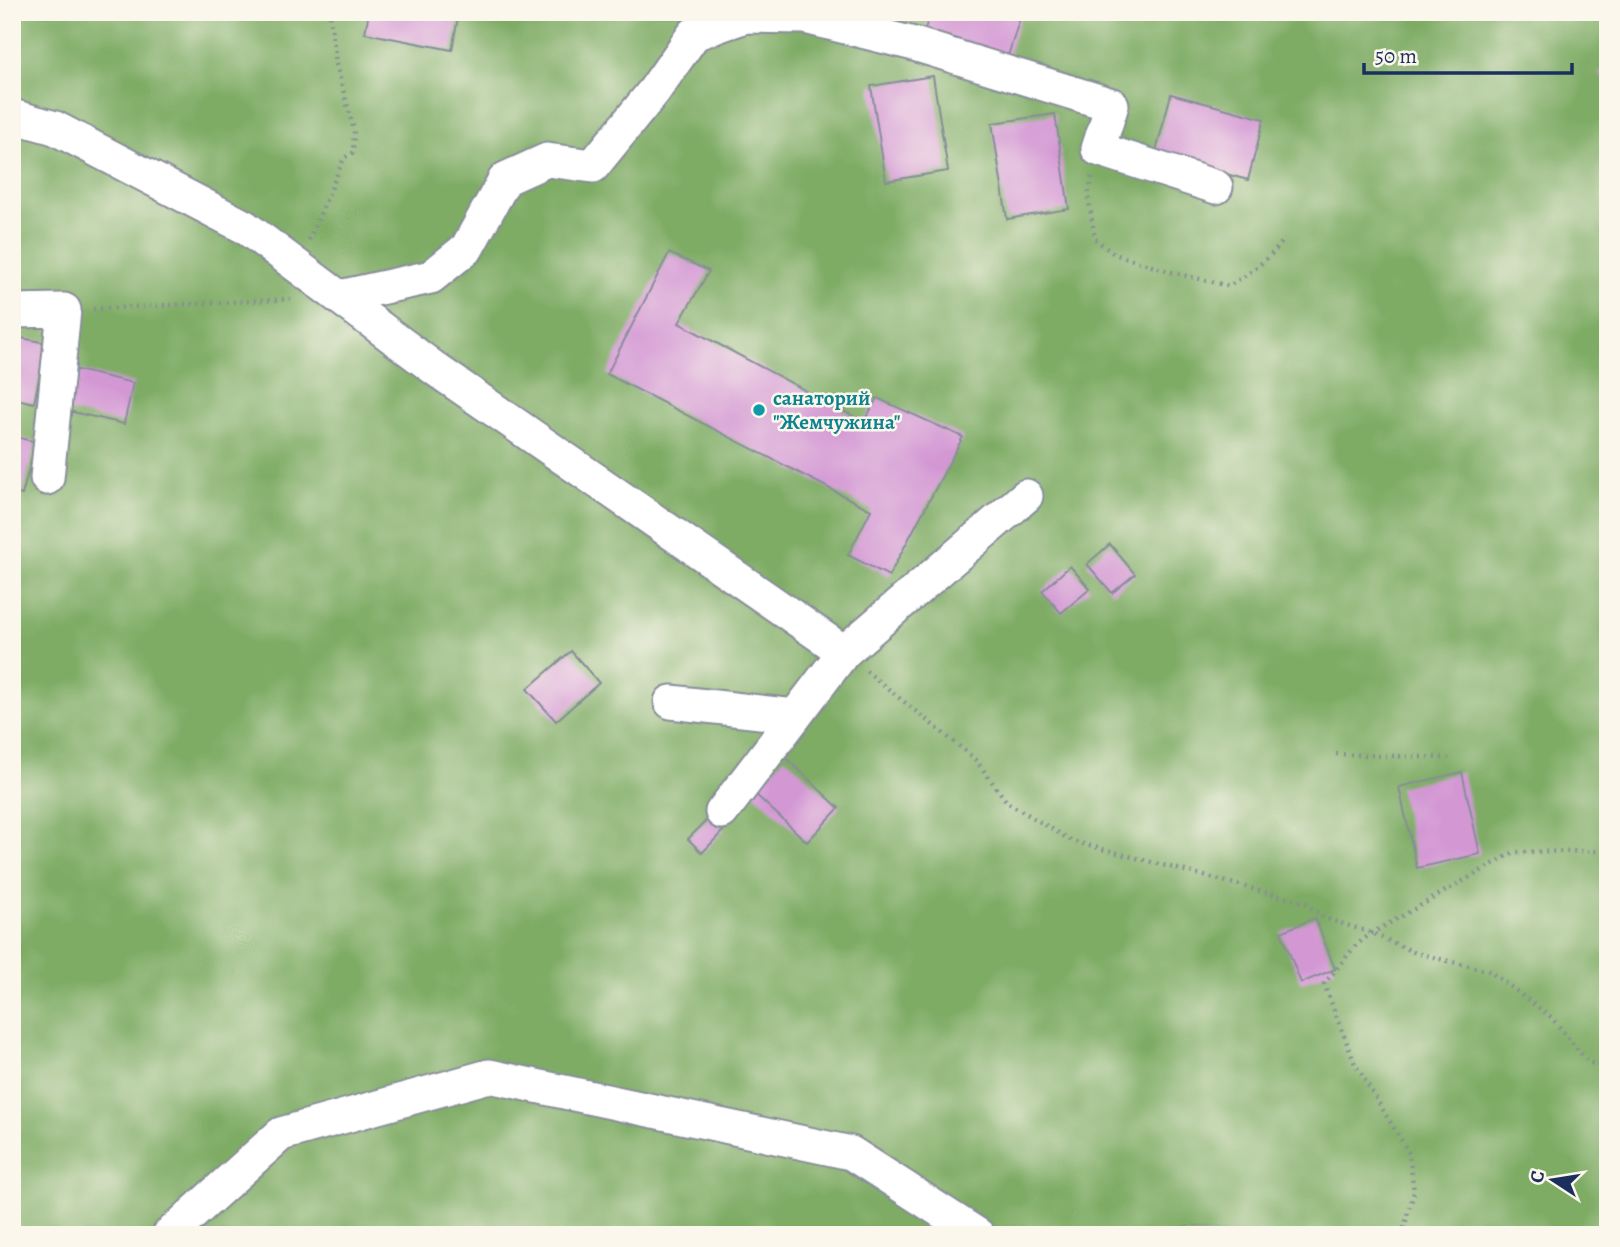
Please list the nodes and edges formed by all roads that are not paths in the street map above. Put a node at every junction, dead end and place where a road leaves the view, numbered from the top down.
1 (692, 23) edge
2 (12, 116) edge
3 (1216, 187) dead end
4 (338, 297) junction
5 (12, 311) edge
6 (47, 478) dead end
7 (1026, 496) dead end
8 (844, 652) junction
9 (671, 702) dead end
10 (795, 716) junction
11 (722, 812) dead end
12 (169, 1235) edge
13 (978, 1235) edge

1 - 3 street
1 - 4 street
2 - 4 street
4 - 8 street
5 - 6 street
7 - 8 street
8 - 10 street
9 - 10 street
10 - 11 street
12 - 13 street

